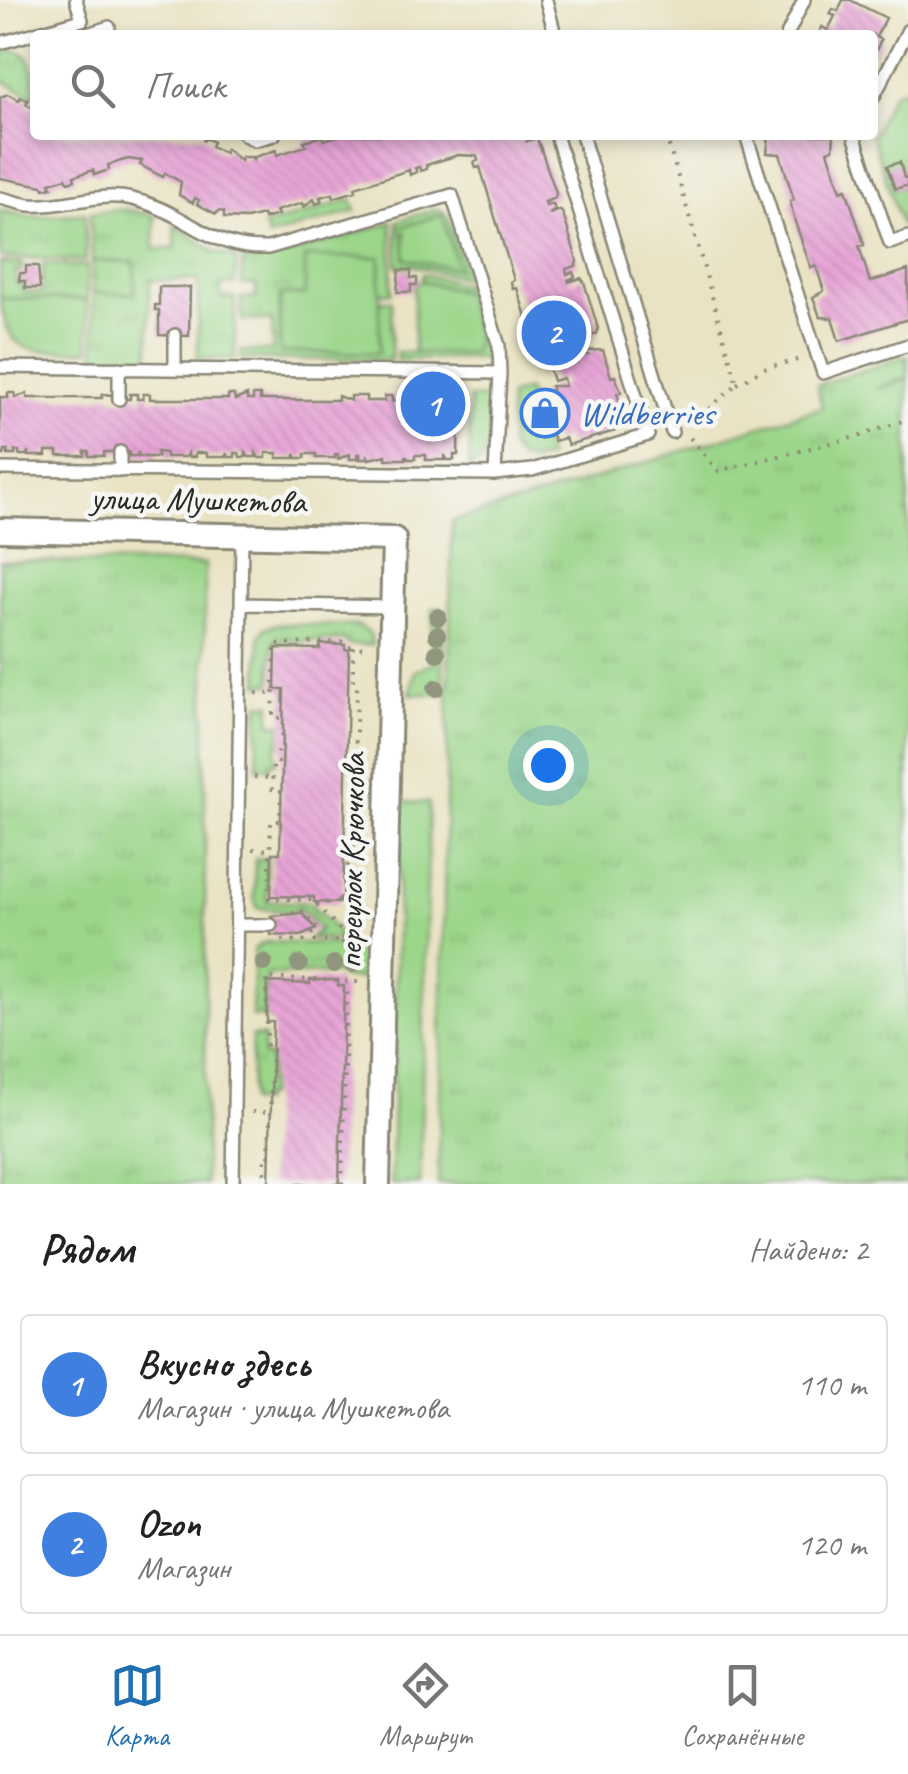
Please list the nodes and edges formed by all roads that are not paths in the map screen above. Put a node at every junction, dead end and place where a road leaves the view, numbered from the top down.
1 (76, 0) edge
2 (546, 0) edge
3 (804, 0) edge
4 (82, 20) junction
5 (109, 26) dead end
6 (48, 30) edge
7 (86, 30) edge
8 (98, 30) edge
9 (554, 30) edge
10 (789, 30) edge
11 (908, 30) edge
12 (30, 35) edge
13 (0, 44) edge
14 (878, 88) edge
15 (558, 140) edge
16 (584, 140) edge
17 (748, 140) edge
18 (856, 140) edge
19 (0, 198) edge
20 (908, 237) edge
21 (175, 336) dead end
22 (908, 346) edge
23 (0, 367) edge
24 (120, 368) junction
25 (174, 368) junction
26 (500, 373) junction
27 (119, 399) dead end
28 (672, 432) dead end
29 (120, 452) dead end
30 (0, 469) edge
31 (120, 471) junction
32 (495, 474) junction
33 (0, 530) edge
34 (242, 536) junction
35 (394, 539) joint
36 (242, 604) junction
37 (392, 608) junction
38 (237, 924) junction
39 (271, 926) dead end
40 (233, 1184) edge
41 (378, 1184) edge

1 - 4 lane
2 - 9 lane
3 - 10 lane
4 - 6 lane
4 - 7 lane
5 - 8 lane
11 - 14 lane
12 - 13 lane
15 - 32 lane
16 - 28 lane
17 - 22 lane
18 - 20 lane
19 - 26 lane
21 - 25 lane
23 - 24 lane
24 - 25 lane
24 - 27 lane
25 - 26 lane
26 - 32 lane
29 - 31 lane
30 - 31 lane
31 - 32 lane
33 - 34 street, улица Мушкетова
34 - 35 street, улица Мушкетова
34 - 36 lane
35 - 37 street, переулок Крючкова
36 - 37 lane
36 - 38 lane
37 - 41 street, переулок Крючкова
38 - 39 lane
38 - 40 lane

